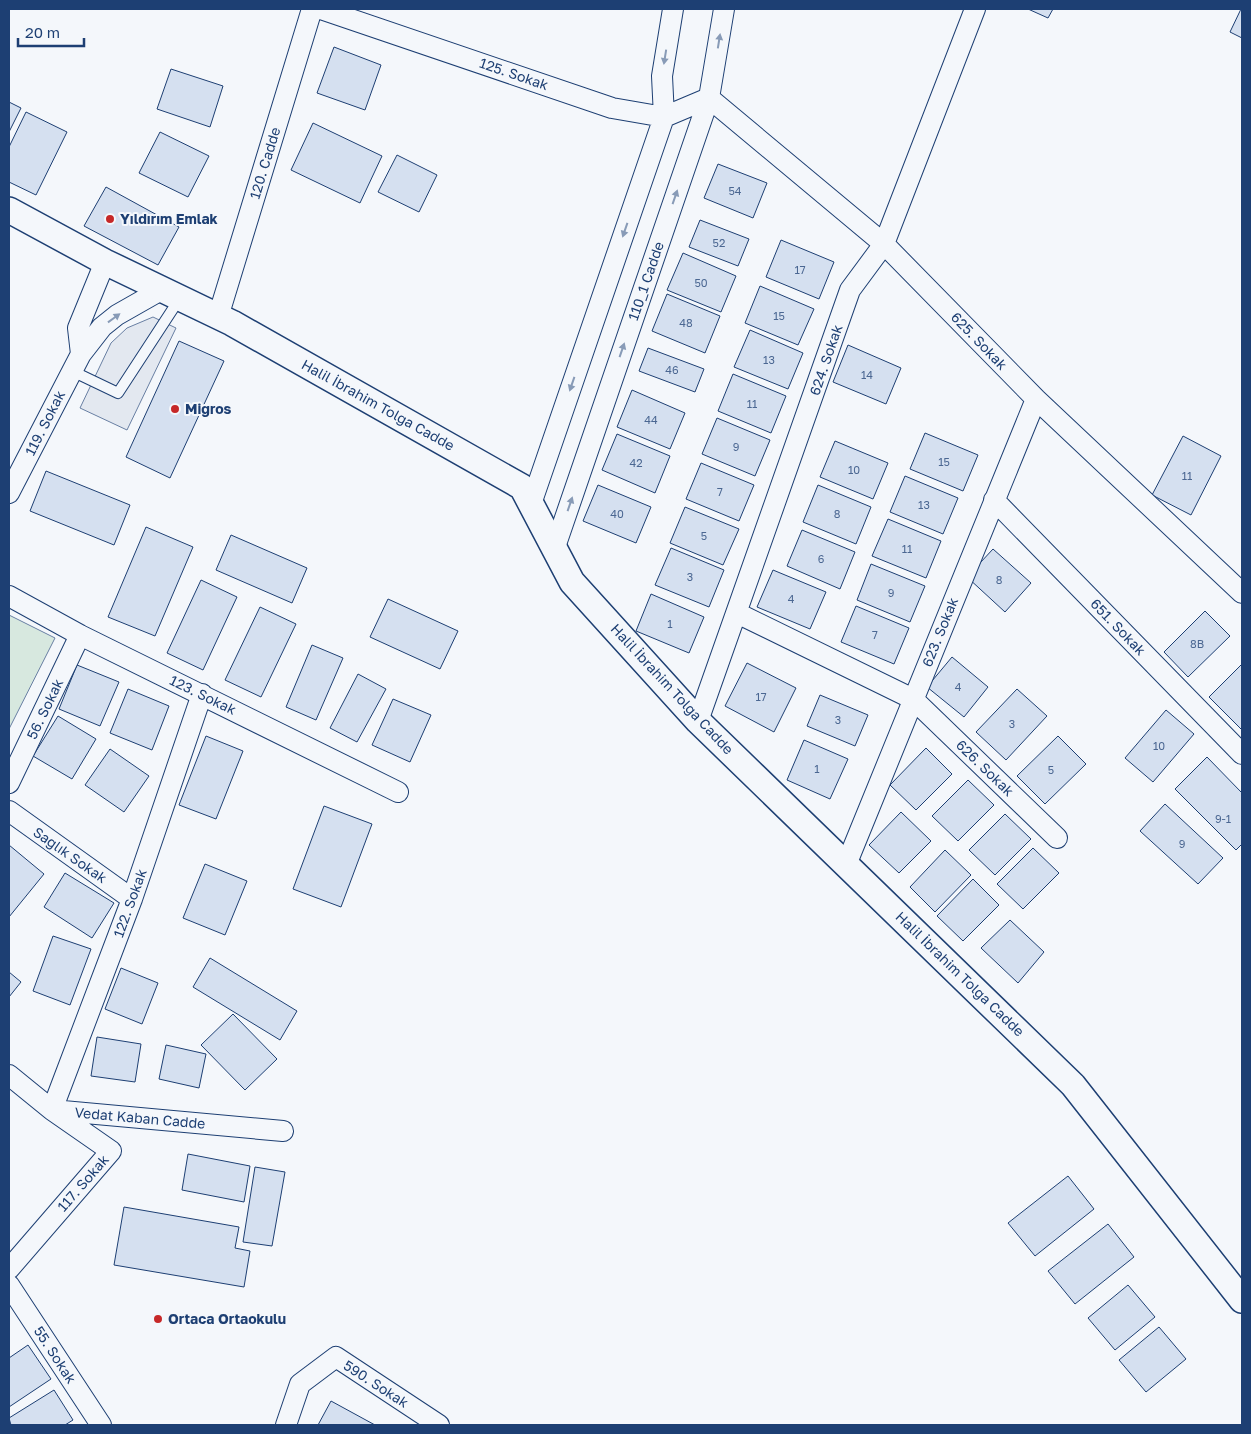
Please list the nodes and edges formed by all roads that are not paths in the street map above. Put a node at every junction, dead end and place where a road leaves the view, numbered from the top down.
1 (312, 9) edge
2 (321, 9) edge
3 (673, 9) edge
4 (724, 9) edge
5 (975, 9) edge
6 (709, 98) junction
7 (664, 116) junction
8 (9, 210) edge
9 (884, 244) junction
10 (105, 262) junction
11 (170, 294) junction
12 (218, 317) junction
13 (77, 362) junction
14 (1036, 399) junction
15 (9, 492) edge
16 (994, 500) junction
17 (531, 504) junction
18 (554, 550) junction
19 (1242, 592) edge
20 (9, 596) edge
21 (737, 613) junction
22 (80, 635) junction
23 (202, 694) junction
24 (913, 699) junction
25 (698, 720) junction
26 (1242, 754) edge
27 (9, 783) edge
28 (398, 792) dead end
29 (9, 811) edge
30 (1057, 838) dead end
31 (846, 865) junction
32 (132, 899) junction
33 (9, 1075) edge
34 (52, 1110) junction
35 (283, 1131) dead end
36 (9, 1269) edge
37 (9, 1285) edge
38 (1242, 1300) edge
39 (100, 1425) edge
40 (286, 1425) edge
41 (439, 1425) edge

1 - 12 street, 120. Cadde
2 - 7 street, 125. Sokak
3 -> 7 street
6 -> 4 street, 110_1 Cadde
5 - 9 street, 624. Sokak
6 - 7 street
6 - 9 street, 625. Sokak
18 -> 6 street, 110_1 Cadde
7 -> 17 street
8 - 10 street, Halil İbrahim Tolga Cadde
9 - 14 street, 625. Sokak
9 - 21 street, 624. Sokak
10 - 11 street, Halil İbrahim Tolga Cadde
10 - 13 street
11 - 12 street, Halil İbrahim Tolga Cadde
13 -> 11 street, 119. Sokak
11 - 13 lane
12 - 17 street, Halil İbrahim Tolga Cadde
13 - 15 street, 119. Sokak
14 - 16 street, 623. Sokak
14 - 19 street, 625. Sokak
16 - 24 street, 623. Sokak
16 - 26 street, 651. Sokak
17 - 18 street, Halil İbrahim Tolga Cadde
18 - 25 street, Halil İbrahim Tolga Cadde
20 - 22 street, 123. Sokak
21 - 24 street, 626. Sokak
21 - 25 street, 624. Sokak
22 - 23 street, 123. Sokak
22 - 27 street, 56. Sokak
23 - 28 street, 123. Sokak
23 - 32 street, 122. Sokak
24 - 30 street, 626. Sokak
24 - 31 street, 623. Sokak
25 - 31 street, Halil İbrahim Tolga Cadde
29 - 32 street, Sağlık Sokak
31 - 38 street, Halil İbrahim Tolga Cadde
32 - 34 street, 122. Sokak
33 - 34 street
34 - 35 street, Vedat Kaban Cadde
34 - 36 street, 117. Sokak
37 - 39 street, 55. Sokak
40 - 41 street, 590. Sokak

